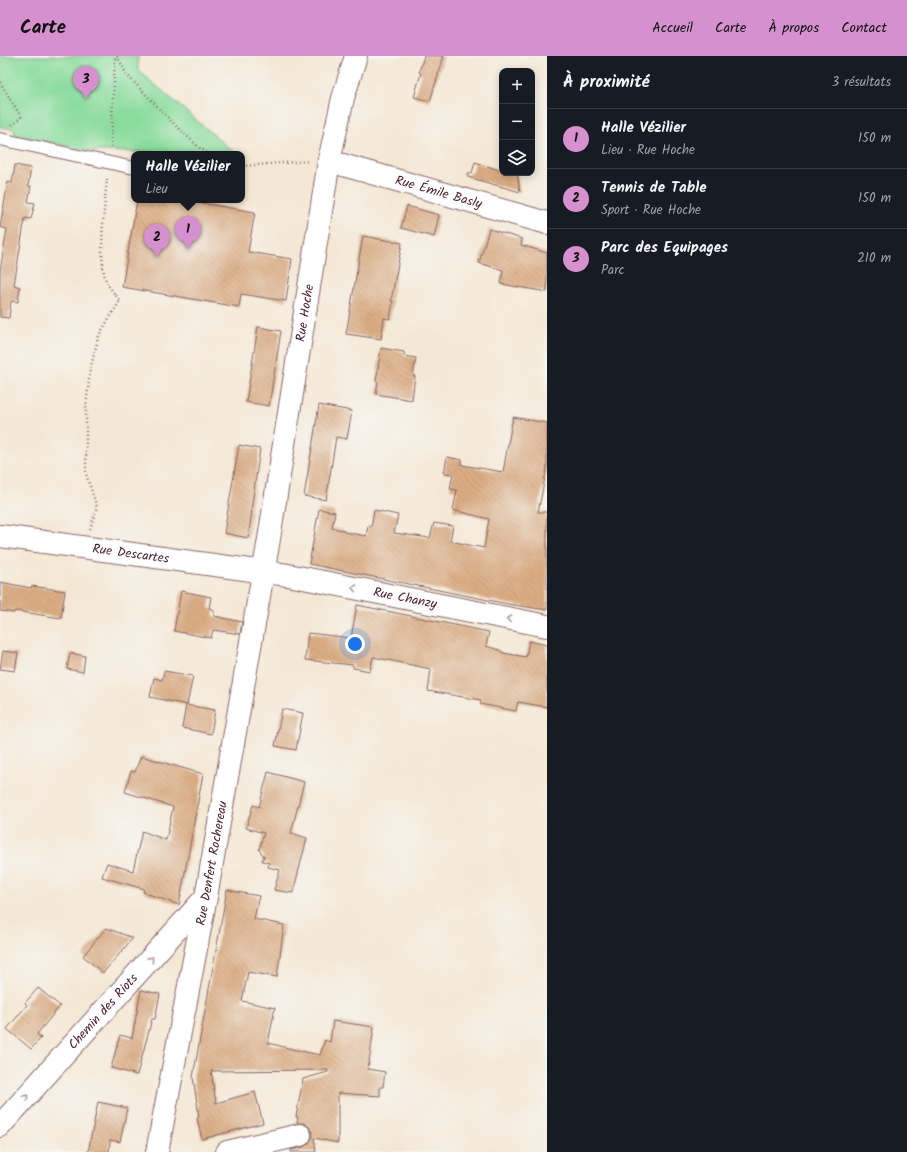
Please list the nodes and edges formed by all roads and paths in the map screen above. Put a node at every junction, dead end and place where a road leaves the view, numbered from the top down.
1 (116, 56) edge
2 (356, 56) edge
3 (0, 82) edge
4 (21, 117) dead end
5 (0, 139) edge
6 (204, 151) edge
7 (108, 162) junction
8 (329, 162) junction
9 (245, 166) edge
10 (131, 167) edge
11 (547, 223) edge
12 (0, 536) edge
13 (86, 548) junction
14 (262, 573) junction
15 (547, 626) edge
16 (206, 898) junction
17 (0, 1126) edge
18 (300, 1135) dead end
19 (157, 1152) edge
20 (227, 1152) edge

1 - 6 path
1 - 7 path
2 - 8 street, Rue Hoche
3 - 4 path
5 - 7 lane
7 - 10 lane
7 - 13 path
8 - 9 path
8 - 11 street, Rue Émile Basly
8 - 14 street, Rue Hoche
12 - 13 street, Rue Descartes
13 - 14 street, Rue Descartes
15 -> 14 street, Rue Chanzy
14 - 16 street, Rue Denfert Rochereau
17 -> 16 street, Chemin des Riots
16 - 19 street, Rue Denfert Rochereau
18 - 20 street

